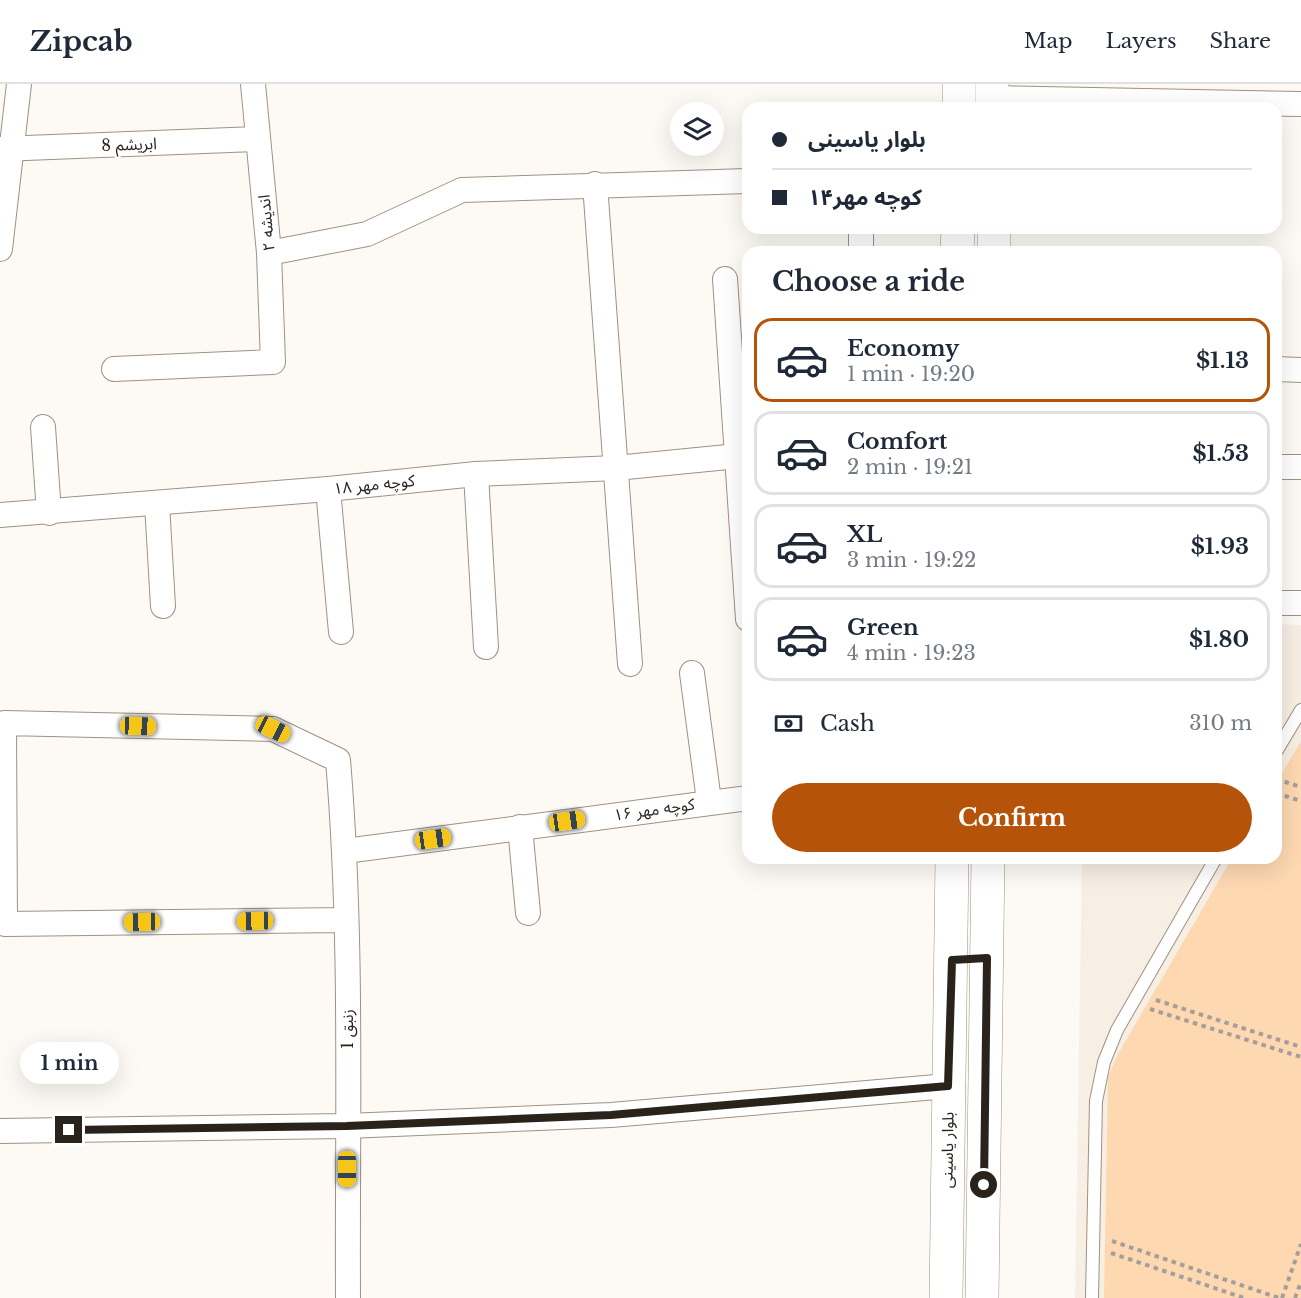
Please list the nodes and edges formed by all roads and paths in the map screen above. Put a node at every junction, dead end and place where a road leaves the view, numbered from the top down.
1 (19, 84) edge
2 (254, 84) edge
3 (959, 84) edge
4 (992, 97) edge
5 (1290, 97) edge
6 (959, 102) edge
7 (258, 139) junction
8 (6, 149) edge
9 (742, 181) edge
10 (595, 184) junction
11 (0, 249) edge
12 (269, 253) junction
13 (725, 279) dead end
14 (114, 369) dead end
15 (1282, 369) edge
16 (1301, 370) edge
17 (43, 427) dead end
18 (742, 445) edge
19 (742, 455) edge
20 (1282, 467) edge
21 (1301, 467) edge
22 (616, 468) junction
23 (476, 474) junction
24 (328, 489) junction
25 (157, 504) junction
26 (49, 513) junction
27 (0, 515) edge
28 (1282, 603) edge
29 (1301, 603) edge
30 (162, 606) dead end
31 (341, 632) dead end
32 (486, 647) dead end
33 (630, 664) dead end
34 (692, 673) dead end
35 (1301, 710) edge
36 (1282, 742) edge
37 (1282, 780) edge
38 (1301, 787) edge
39 (1282, 795) edge
40 (742, 798) edge
41 (709, 801) junction
42 (1301, 801) edge
43 (520, 827) junction
44 (345, 851) junction
45 (952, 864) edge
46 (988, 864) edge
47 (1213, 864) edge
48 (528, 913) dead end
49 (346, 920) junction
50 (987, 958) junction
51 (952, 960) junction
52 (1135, 999) junction
53 (1301, 1047) edge
54 (1301, 1057) edge
55 (948, 1086) junction
56 (347, 1126) junction
57 (0, 1131) edge
58 (1093, 1241) junction
59 (1301, 1244) edge
60 (1301, 1282) edge
61 (1272, 1297) edge
62 (348, 1298) edge
63 (946, 1298) edge
64 (982, 1298) edge
65 (1092, 1298) edge
66 (1244, 1298) edge
67 (1281, 1298) edge
68 (1295, 1298) edge

1 - 8 street
2 - 7 street, اندیشه ۲
3 - 6 main road
4 - 5 street
7 - 8 street, ابریشم 8
7 - 12 street, اندیشه ۲
8 - 11 street
9 - 10 street
10 - 12 street
10 - 22 street
12 - 14 street, اندیشه ۲
13 - 18 street
15 - 16 street
17 - 26 street
19 - 22 street, کوچه مهر ۱۸
20 - 21 street
22 - 23 street, کوچه مهر ۱۸
22 - 33 street
23 - 24 street, کوچه مهر ۱۸
23 - 32 street
24 - 25 street, کوچه مهر ۱۸
24 - 31 street
25 - 26 street, کوچه مهر ۱۸
25 - 30 street
26 - 27 street, کوچه مهر ۱۸
28 - 29 street
34 - 41 street
35 - 36 lane
37 - 38 path
39 - 42 path
40 - 41 street, کوچه مهر ۱۶
41 - 43 street, کوچه مهر ۱۶
43 - 44 street, کوچه مهر ۱۶
43 - 48 street
44 - 49 street, زنبق 1
44 - 49 street, زنبق 1
45 - 51 main road, بلوار یاسینی
46 - 50 main road
47 - 52 lane
49 - 56 street, زنبق 1
50 - 51 main road
50 - 64 main road
51 - 55 main road, بلوار یاسینی
52 - 53 path
52 - 54 path
52 - 58 lane
55 - 56 street
55 - 63 main road, بلوار یاسینی
56 - 57 street
56 - 62 street, زنبق 1
58 - 61 path
58 - 65 lane
58 - 66 path
59 - 67 path
60 - 68 path
61 - 67 path

